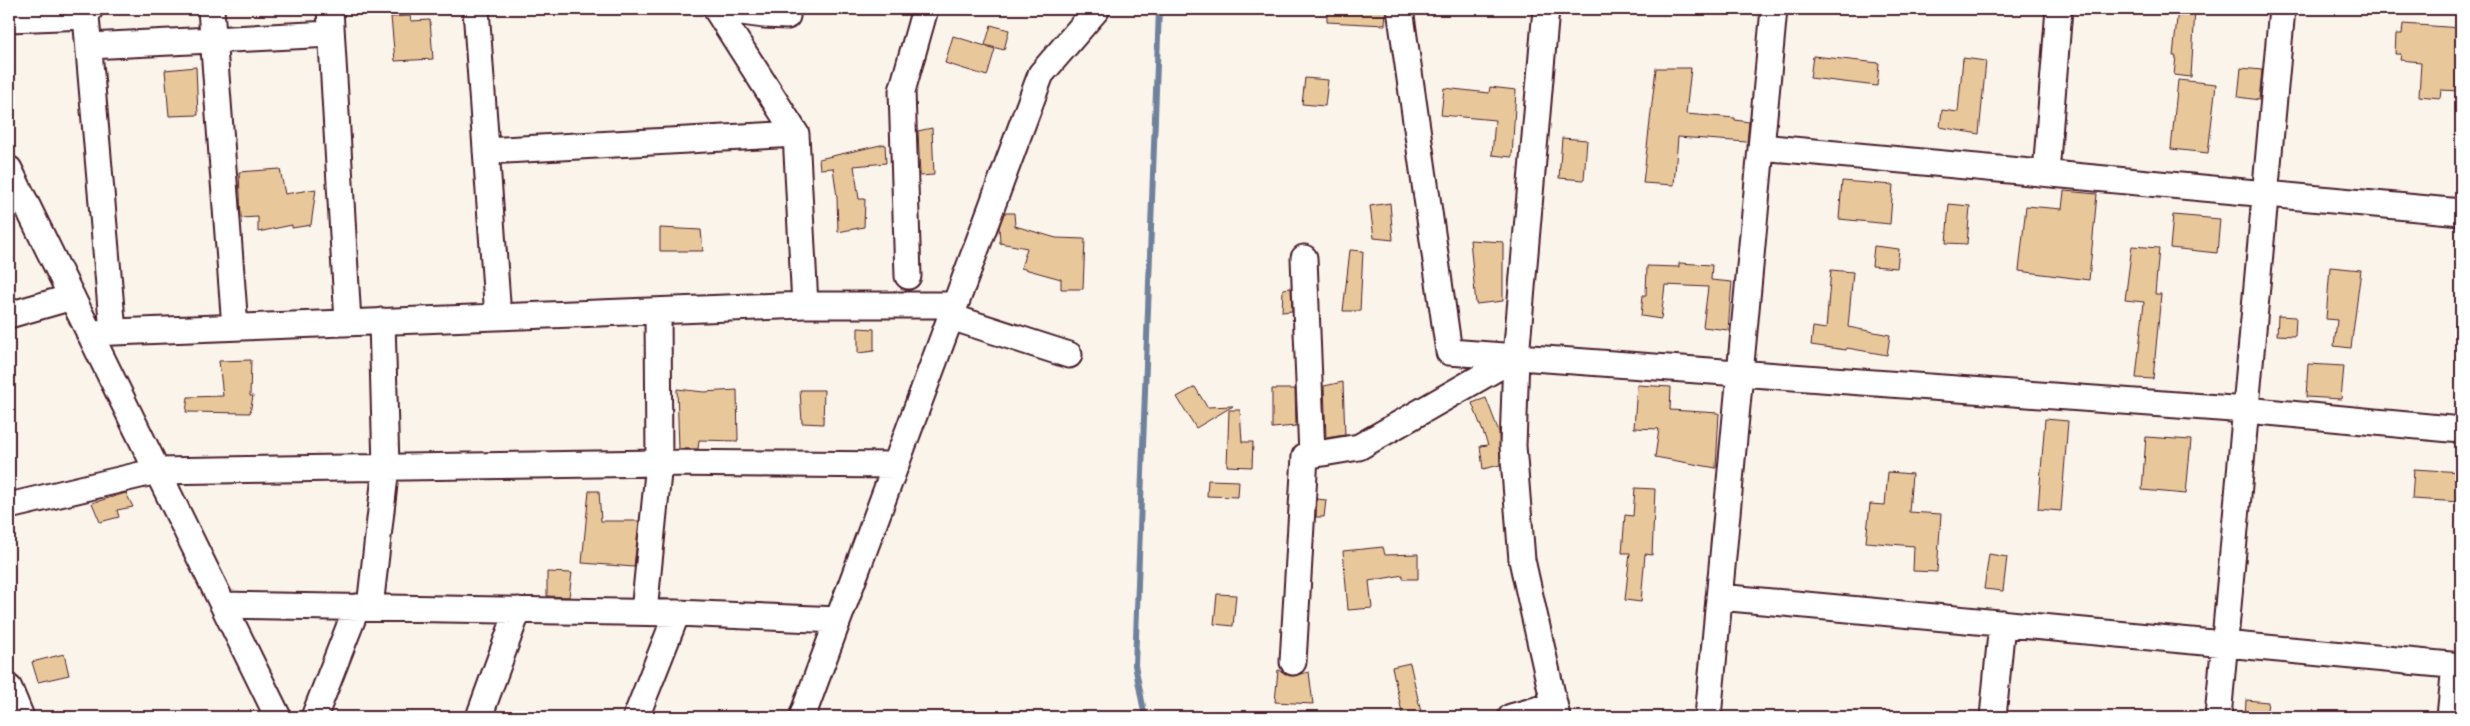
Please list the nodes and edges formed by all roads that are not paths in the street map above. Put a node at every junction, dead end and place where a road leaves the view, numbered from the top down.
1 (211, 9) edge
2 (330, 9) edge
3 (476, 9) edge
4 (717, 9) edge
5 (788, 9) edge
6 (925, 9) edge
7 (1097, 9) edge
8 (1400, 9) edge
9 (1546, 9) edge
10 (1774, 9) edge
11 (2059, 9) edge
12 (2282, 9) edge
13 (88, 12) edge
14 (9, 19) edge
15 (331, 34) junction
16 (213, 38) junction
17 (89, 46) junction
18 (796, 134) junction
19 (1761, 147) junction
20 (486, 152) junction
21 (9, 169) edge
22 (2046, 173) junction
23 (2266, 194) junction
24 (2461, 212) edge
25 (1304, 258) dead end
26 (908, 276) dead end
27 (72, 297) junction
28 (805, 305) junction
29 (658, 310) junction
30 (953, 311) junction
31 (9, 315) edge
32 (498, 317) junction
33 (382, 321) junction
34 (348, 322) junction
35 (235, 327) junction
36 (101, 332) junction
37 (1069, 355) dead end
38 (1516, 357) junction
39 (1740, 373) junction
40 (2246, 410) junction
41 (2461, 430) edge
42 (1312, 455) junction
43 (659, 463) junction
44 (896, 465) junction
45 (386, 467) junction
46 (157, 471) junction
47 (9, 506) edge
48 (1720, 597) junction
49 (223, 605) junction
50 (364, 607) junction
51 (518, 610) junction
52 (644, 612) junction
53 (678, 612) junction
54 (838, 620) junction
55 (2002, 623) junction
56 (2225, 644) junction
57 (1293, 662) dead end
58 (2458, 665) edge
59 (9, 688) edge
60 (1555, 711) edge
61 (21, 717) edge
62 (278, 717) edge
63 (314, 717) edge
64 (480, 717) edge
65 (636, 717) edge
66 (802, 717) edge
67 (1511, 717) edge
68 (1708, 717) edge
69 (1993, 717) edge
70 (2218, 717) edge
71 (2450, 717) edge

1 - 16 street
2 - 15 street
3 - 20 street
4 - 5 street
4 - 18 street
6 - 26 street
7 - 30 street
8 - 38 street
9 - 38 street
10 - 19 street
11 - 22 street
12 - 23 street
13 - 14 street
13 - 17 street
15 - 16 street
15 - 34 street
16 - 17 street
16 - 35 street
17 - 36 street
18 - 20 street
18 - 28 street
19 - 22 street
19 - 39 street
20 - 32 street
21 - 27 street
22 - 23 street
23 - 24 street
23 - 40 street
25 - 42 street
27 - 31 street
27 - 36 street
28 - 29 street
28 - 30 street
29 - 32 street
29 - 43 street
30 - 37 street
30 - 44 street
32 - 33 street
33 - 34 street
33 - 45 street
34 - 35 street
35 - 36 street
36 - 46 street
38 - 39 street
38 - 42 street
38 - 60 street
39 - 40 street
39 - 48 street
40 - 41 street
40 - 56 street
42 - 57 street
43 - 44 street
43 - 45 street
43 - 52 street
44 - 54 street
45 - 46 street
45 - 50 street
46 - 47 street
46 - 49 street
48 - 55 street
48 - 68 street
49 - 50 street
49 - 62 street
50 - 51 street
50 - 63 street
51 - 52 street
51 - 64 street
52 - 53 street
53 - 54 street
53 - 65 street
54 - 66 street
55 - 56 street
55 - 69 street
56 - 58 street
56 - 70 street
58 - 71 street
59 - 61 street
60 - 67 street

